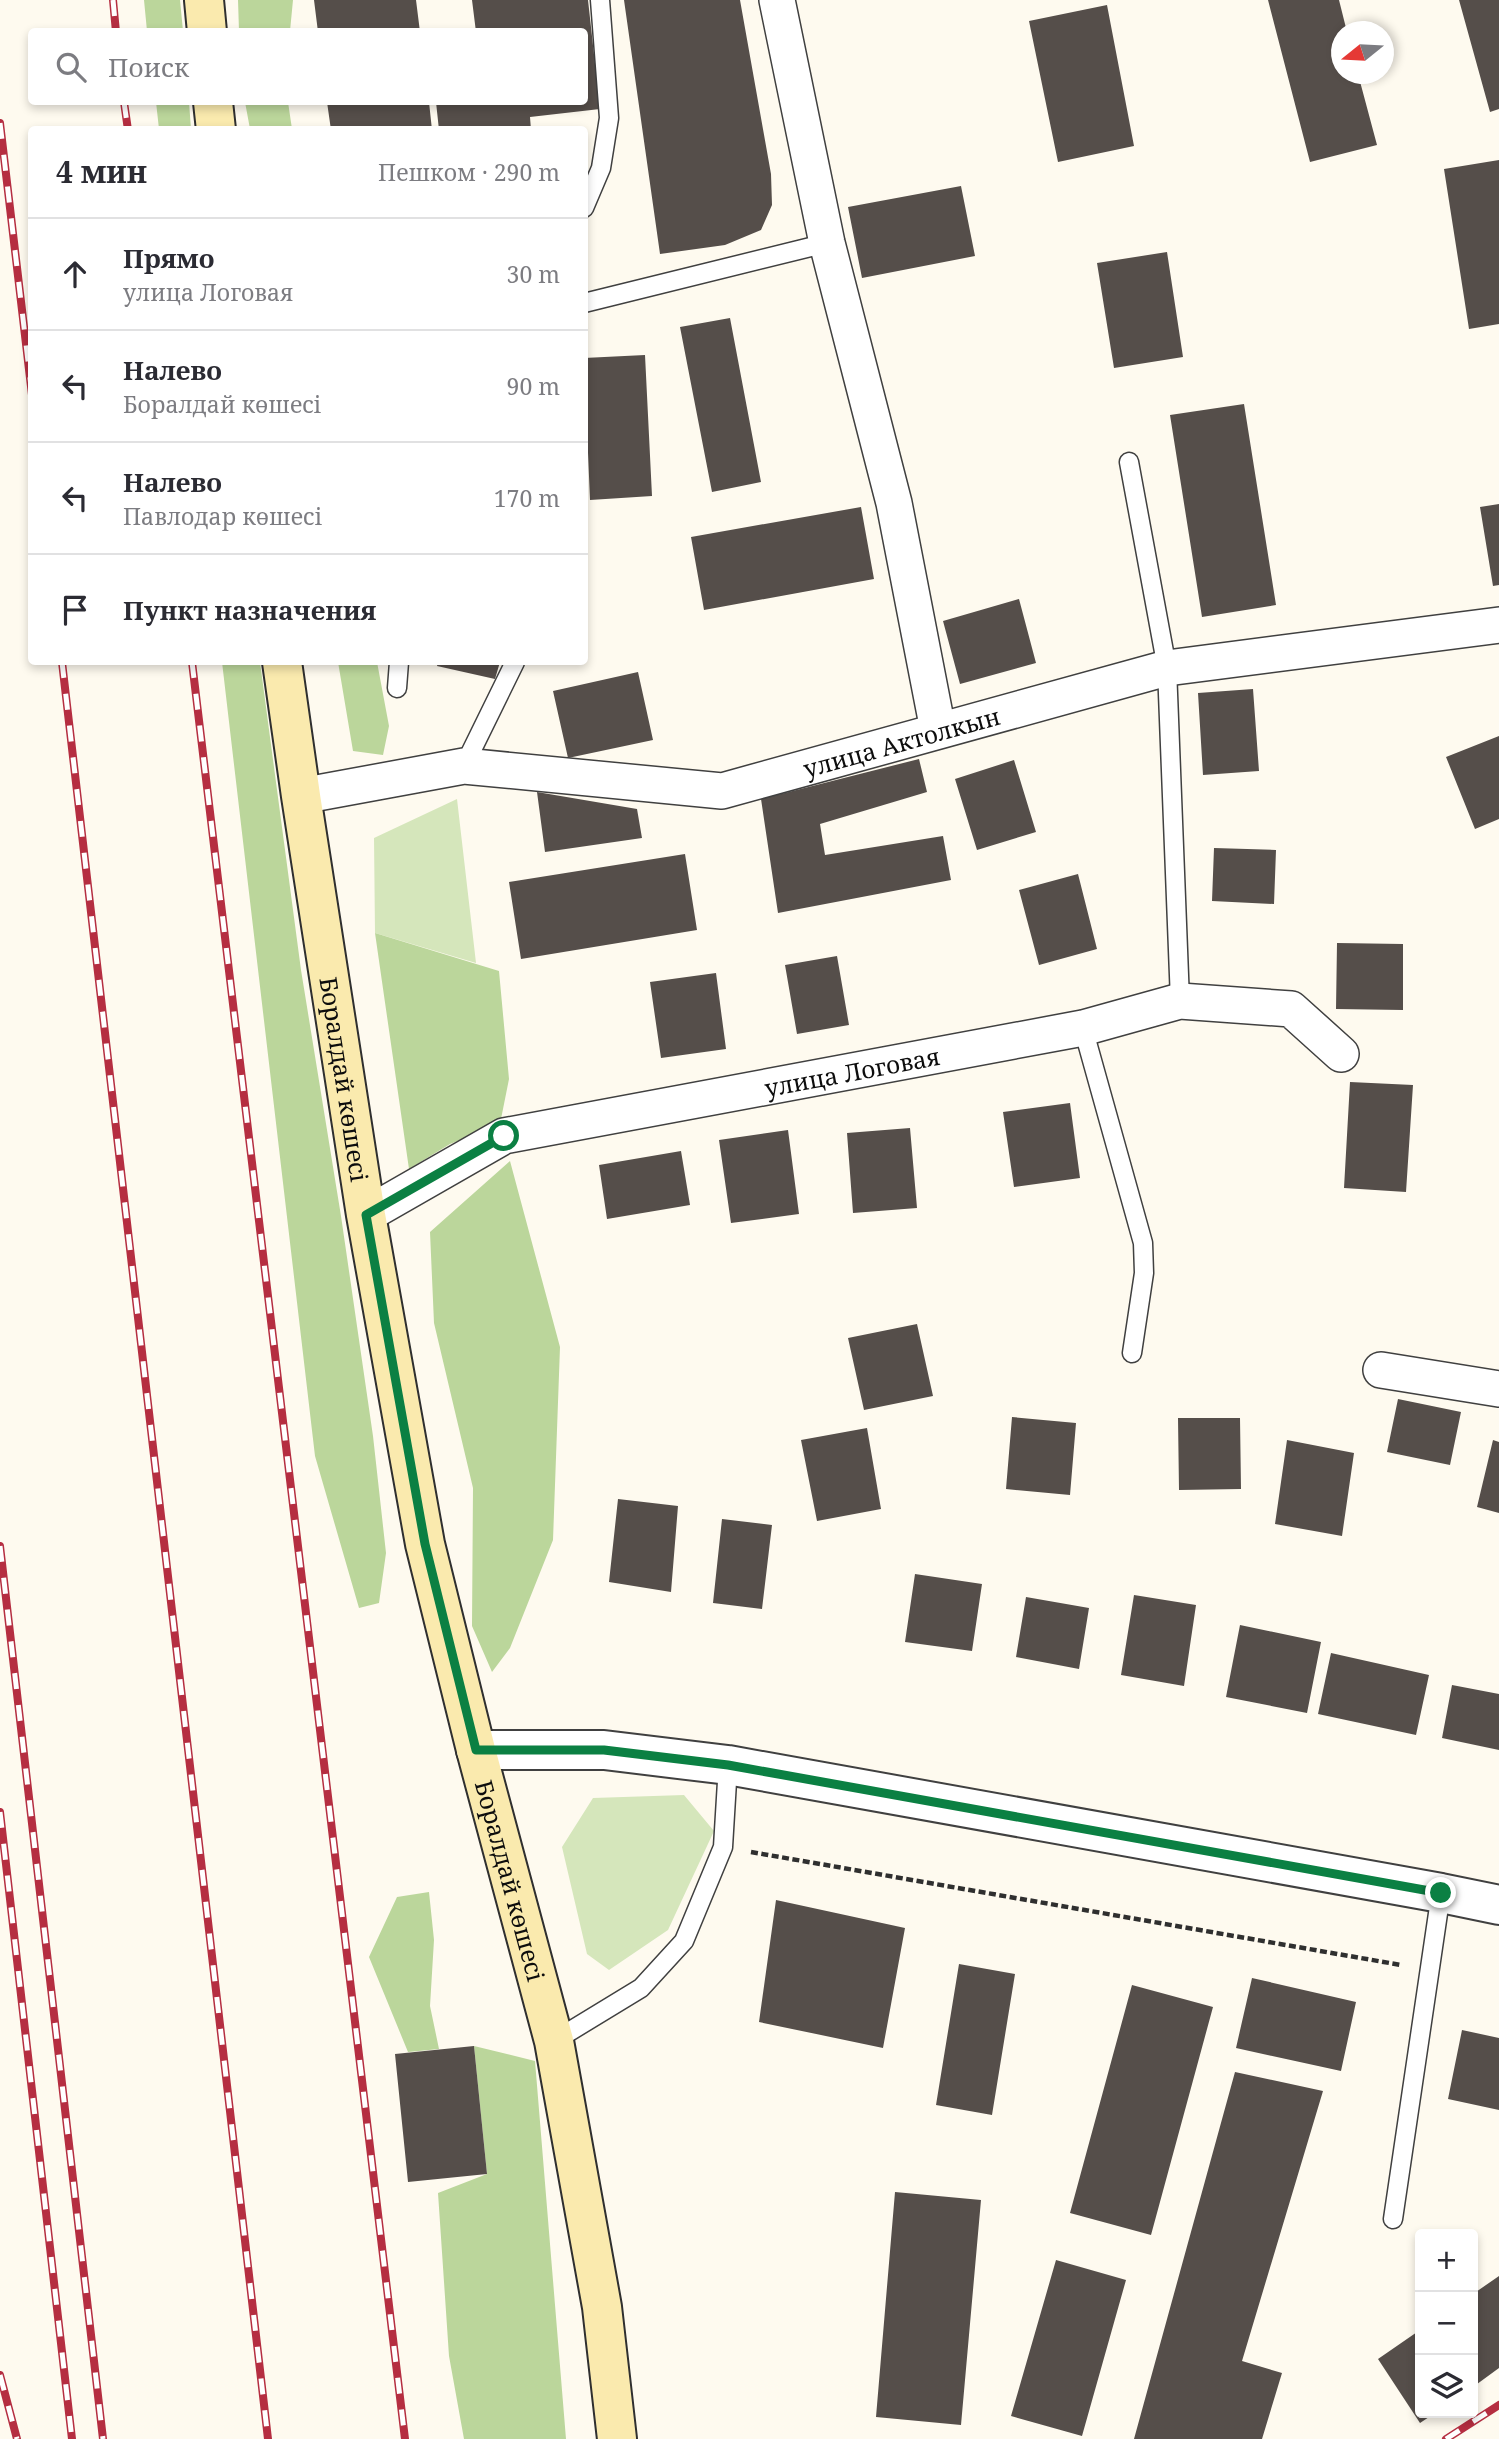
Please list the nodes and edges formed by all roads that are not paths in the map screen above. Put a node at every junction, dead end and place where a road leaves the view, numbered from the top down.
1 (204, 0) edge
2 (210, 0) edge
3 (600, 0) edge
4 (777, 0) edge
5 (208, 28) edge
6 (209, 28) edge
7 (213, 105) edge
8 (216, 126) edge
9 (588, 199) edge
10 (827, 243) junction
11 (588, 302) edge
12 (1129, 462) dead end
13 (1499, 625) edge
14 (282, 665) edge
15 (399, 665) edge
16 (514, 665) edge
17 (1167, 668) junction
18 (397, 688) dead end
19 (938, 730) junction
20 (464, 766) junction
21 (301, 796) junction
22 (1180, 1001) junction
23 (1083, 1028) junction
24 (1341, 1054) dead end
25 (366, 1215) junction
26 (1132, 1353) dead end
27 (1381, 1370) dead end
28 (1499, 1389) edge
29 (476, 1750) junction
30 (728, 1765) junction
31 (1441, 1893) junction
32 (1499, 1905) edge
33 (554, 2041) junction
34 (1393, 2219) dead end
35 (617, 2439) edge

1 - 5 main road
2 - 6 main road
3 - 9 lane
4 - 10 street
7 - 8 main road
10 - 11 lane
10 - 19 street
12 - 17 lane
13 - 17 street, улица Актолкын
14 - 21 main road, Боралдай көшесі
15 - 18 lane
16 - 20 lane
17 - 19 street, улица Актолкын
17 - 22 lane
19 - 20 street, улица Актолкын
20 - 21 street, улица Актолкын
21 - 25 main road, Боралдай көшесі
22 - 23 street, улица Логовая
22 - 24 street, улица Логовая
23 - 25 street, улица Логовая
23 - 26 lane
25 - 29 main road, Боралдай көшесі
27 - 28 street
29 - 30 street
29 - 33 main road, Боралдай көшесі
30 - 31 street
30 - 33 lane
31 - 32 street
31 - 34 lane
33 - 35 main road, Боралдай көшесі

